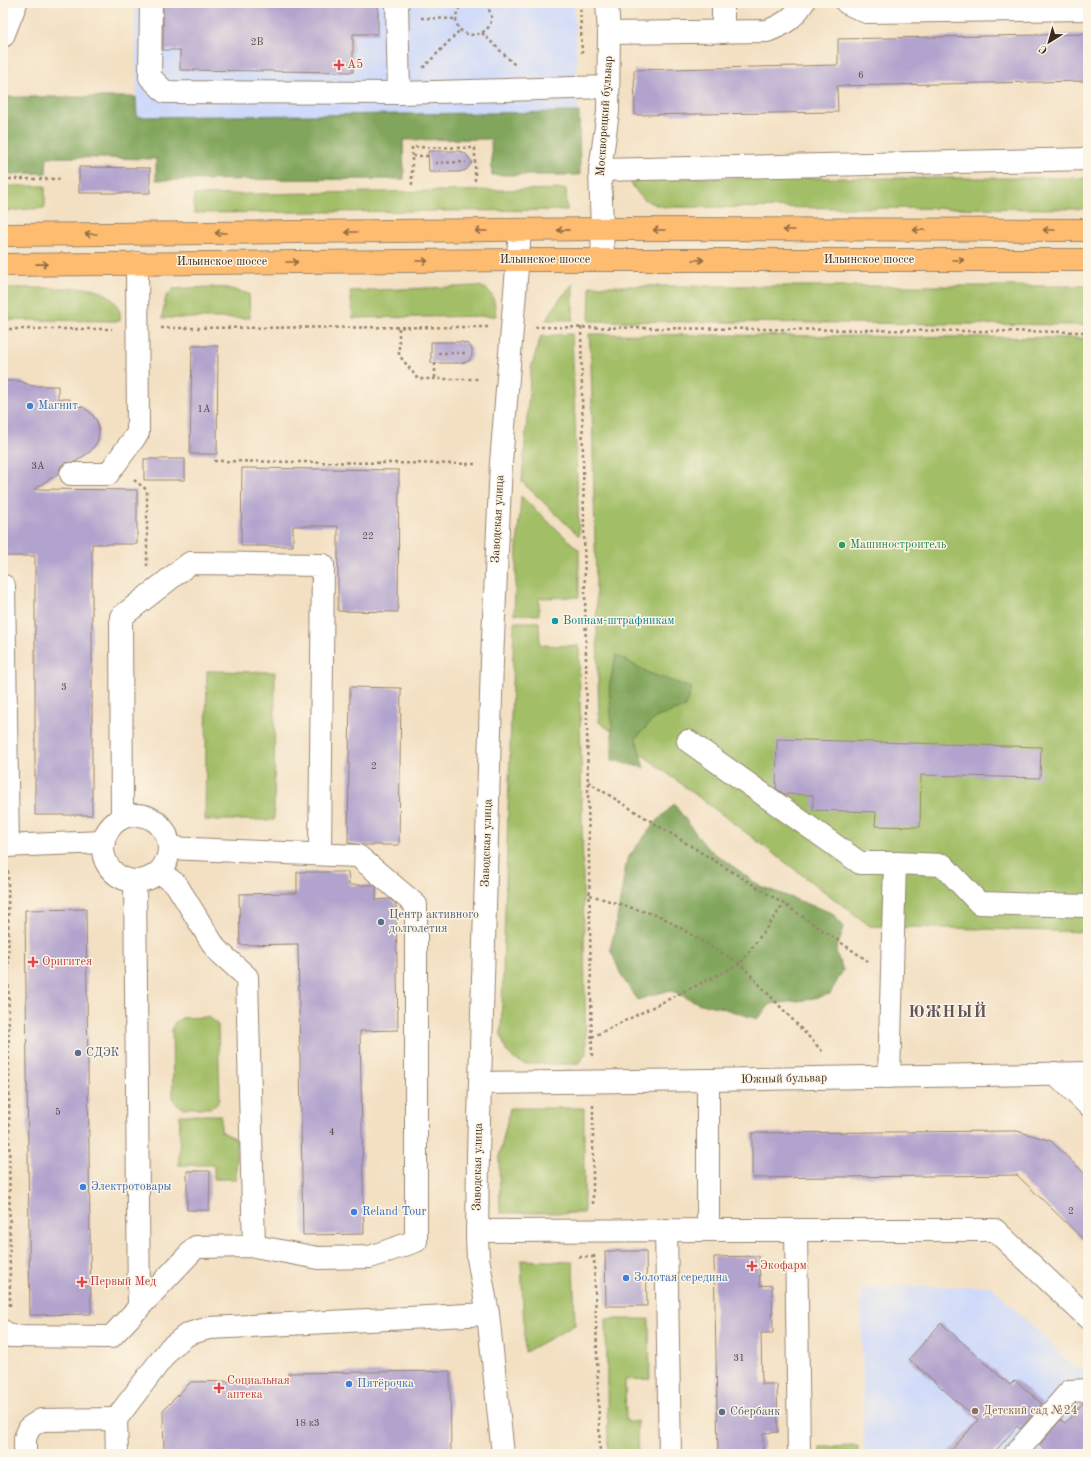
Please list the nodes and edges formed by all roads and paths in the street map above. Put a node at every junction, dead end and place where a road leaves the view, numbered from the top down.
1 (16, 3) edge
2 (151, 3) edge
3 (464, 3) edge
4 (484, 3) edge
5 (607, 3) edge
6 (723, 3) edge
7 (803, 3) edge
8 (847, 3) edge
9 (1088, 9) edge
10 (397, 10) edge
11 (456, 19) junction
12 (461, 29) junction
13 (724, 32) junction
14 (482, 33) junction
15 (609, 34) junction
16 (3, 36) edge
17 (608, 87) junction
18 (540, 89) junction
19 (399, 92) junction
20 (412, 156) junction
21 (428, 156) dead end
22 (1088, 159) edge
23 (435, 162) dead end
24 (466, 162) dead end
25 (600, 170) junction
26 (3, 179) edge
27 (63, 179) dead end
28 (475, 184) dead end
29 (412, 185) dead end
30 (602, 230) junction
31 (1088, 230) edge
32 (520, 231) junction
33 (3, 235) edge
34 (518, 260) junction
35 (603, 260) junction
36 (1088, 260) edge
37 (137, 263) junction
38 (3, 265) edge
39 (512, 327) junction
40 (581, 327) junction
41 (138, 328) junction
42 (399, 328) junction
43 (3, 329) edge
44 (1088, 332) edge
45 (438, 353) dead end
46 (467, 353) dead end
47 (435, 363) dead end
48 (435, 379) junction
49 (479, 379) dead end
50 (214, 461) dead end
51 (501, 463) junction
52 (114, 465) junction
53 (71, 474) dead end
54 (4, 586) dead end
55 (158, 588) junction
56 (688, 741) dead end
57 (588, 782) junction
58 (122, 818) junction
59 (104, 842) junction
60 (5, 846) edge
61 (169, 848) junction
62 (320, 854) junction
63 (895, 863) junction
64 (159, 872) junction
65 (135, 881) junction
66 (590, 895) junction
67 (784, 904) junction
68 (1088, 906) edge
69 (740, 964) junction
70 (892, 977) junction
71 (592, 1036) junction
72 (1055, 1073) junction
73 (1088, 1073) edge
74 (889, 1077) junction
75 (848, 1078) junction
76 (708, 1080) junction
77 (593, 1082) junction
78 (481, 1083) junction
79 (1088, 1105) edge
80 (594, 1230) junction
81 (666, 1230) junction
82 (708, 1230) junction
83 (796, 1230) junction
84 (477, 1231) junction
85 (254, 1246) junction
86 (139, 1308) junction
87 (488, 1314) junction
88 (1088, 1318) edge
89 (6, 1334) edge
90 (1088, 1390) edge
91 (116, 1419) junction
92 (25, 1454) edge
93 (117, 1454) edge
94 (503, 1454) edge
95 (600, 1454) edge
96 (670, 1454) edge
97 (800, 1454) edge
98 (1015, 1454) edge

1 - 16 street
2 - 19 street
3 - 11 path
4 - 14 path
5 - 15 street, Москворецкий бульвар
6 - 13 street
7 - 13 street
8 - 9 street
10 - 11 path
10 - 19 street
11 - 12 path
12 - 14 path
12 - 19 path
13 - 15 street
14 - 18 path
15 - 17 street, Москворецкий бульвар
17 - 18 street
17 - 25 street, Москворецкий бульвар
18 - 19 street
20 - 21 path
20 - 28 path
20 - 29 path
22 - 25 street
23 - 24 path
25 - 30 street, Москворецкий бульвар
26 - 27 path
31 -> 30 main road
30 -> 32 main road
30 - 35 street, Москворецкий бульвар
32 -> 33 main road
32 - 34 street, Заводская улица
34 - 35 main road, Ильинское шоссе
37 -> 34 main road, Ильинское шоссе
34 - 39 street, Заводская улица
35 -> 36 main road, Ильинское шоссе
38 -> 37 main road, Ильинское шоссе
37 - 41 street
39 - 40 path
39 - 42 path
39 - 51 street, Заводская улица
40 - 44 path
40 - 57 path
41 - 42 path
41 - 43 path
41 - 52 street
42 - 48 path
45 - 46 path
47 - 48 path
48 - 49 path
50 - 51 path
51 - 78 street, Заводская улица
52 - 53 street
52 - 55 path
54 - 60 street
55 - 58 street
55 - 62 street
56 - 63 street
57 - 66 path
57 - 67 path
58 - 59 street
58 - 61 street
59 - 60 street
59 - 65 street
60 - 89 path
61 - 62 street
61 - 64 street
62 - 85 street
63 - 68 street
63 - 70 street
64 - 65 street
64 - 85 street
65 - 86 street
66 - 69 path
66 - 71 path
67 - 69 path
67 - 70 path
69 - 71 path
69 - 75 path
70 - 74 street
71 - 77 path
72 - 73 street, Южный бульвар
72 - 74 street, Южный бульвар
72 - 79 street
74 - 75 street, Южный бульвар
75 - 76 street, Южный бульвар
76 - 77 street, Южный бульвар
76 - 82 street
77 - 78 street, Южный бульвар
77 - 80 path
78 - 84 street, Заводская улица
80 - 81 street
80 - 84 street
80 - 95 path
81 - 82 street
81 - 96 street
82 - 83 street
83 - 88 street
83 - 97 street
84 - 87 street, Заводская улица
85 - 86 street
86 - 89 street
87 - 91 street
87 - 94 street, Заводская улица
90 - 98 street
91 - 92 street
91 - 93 street

